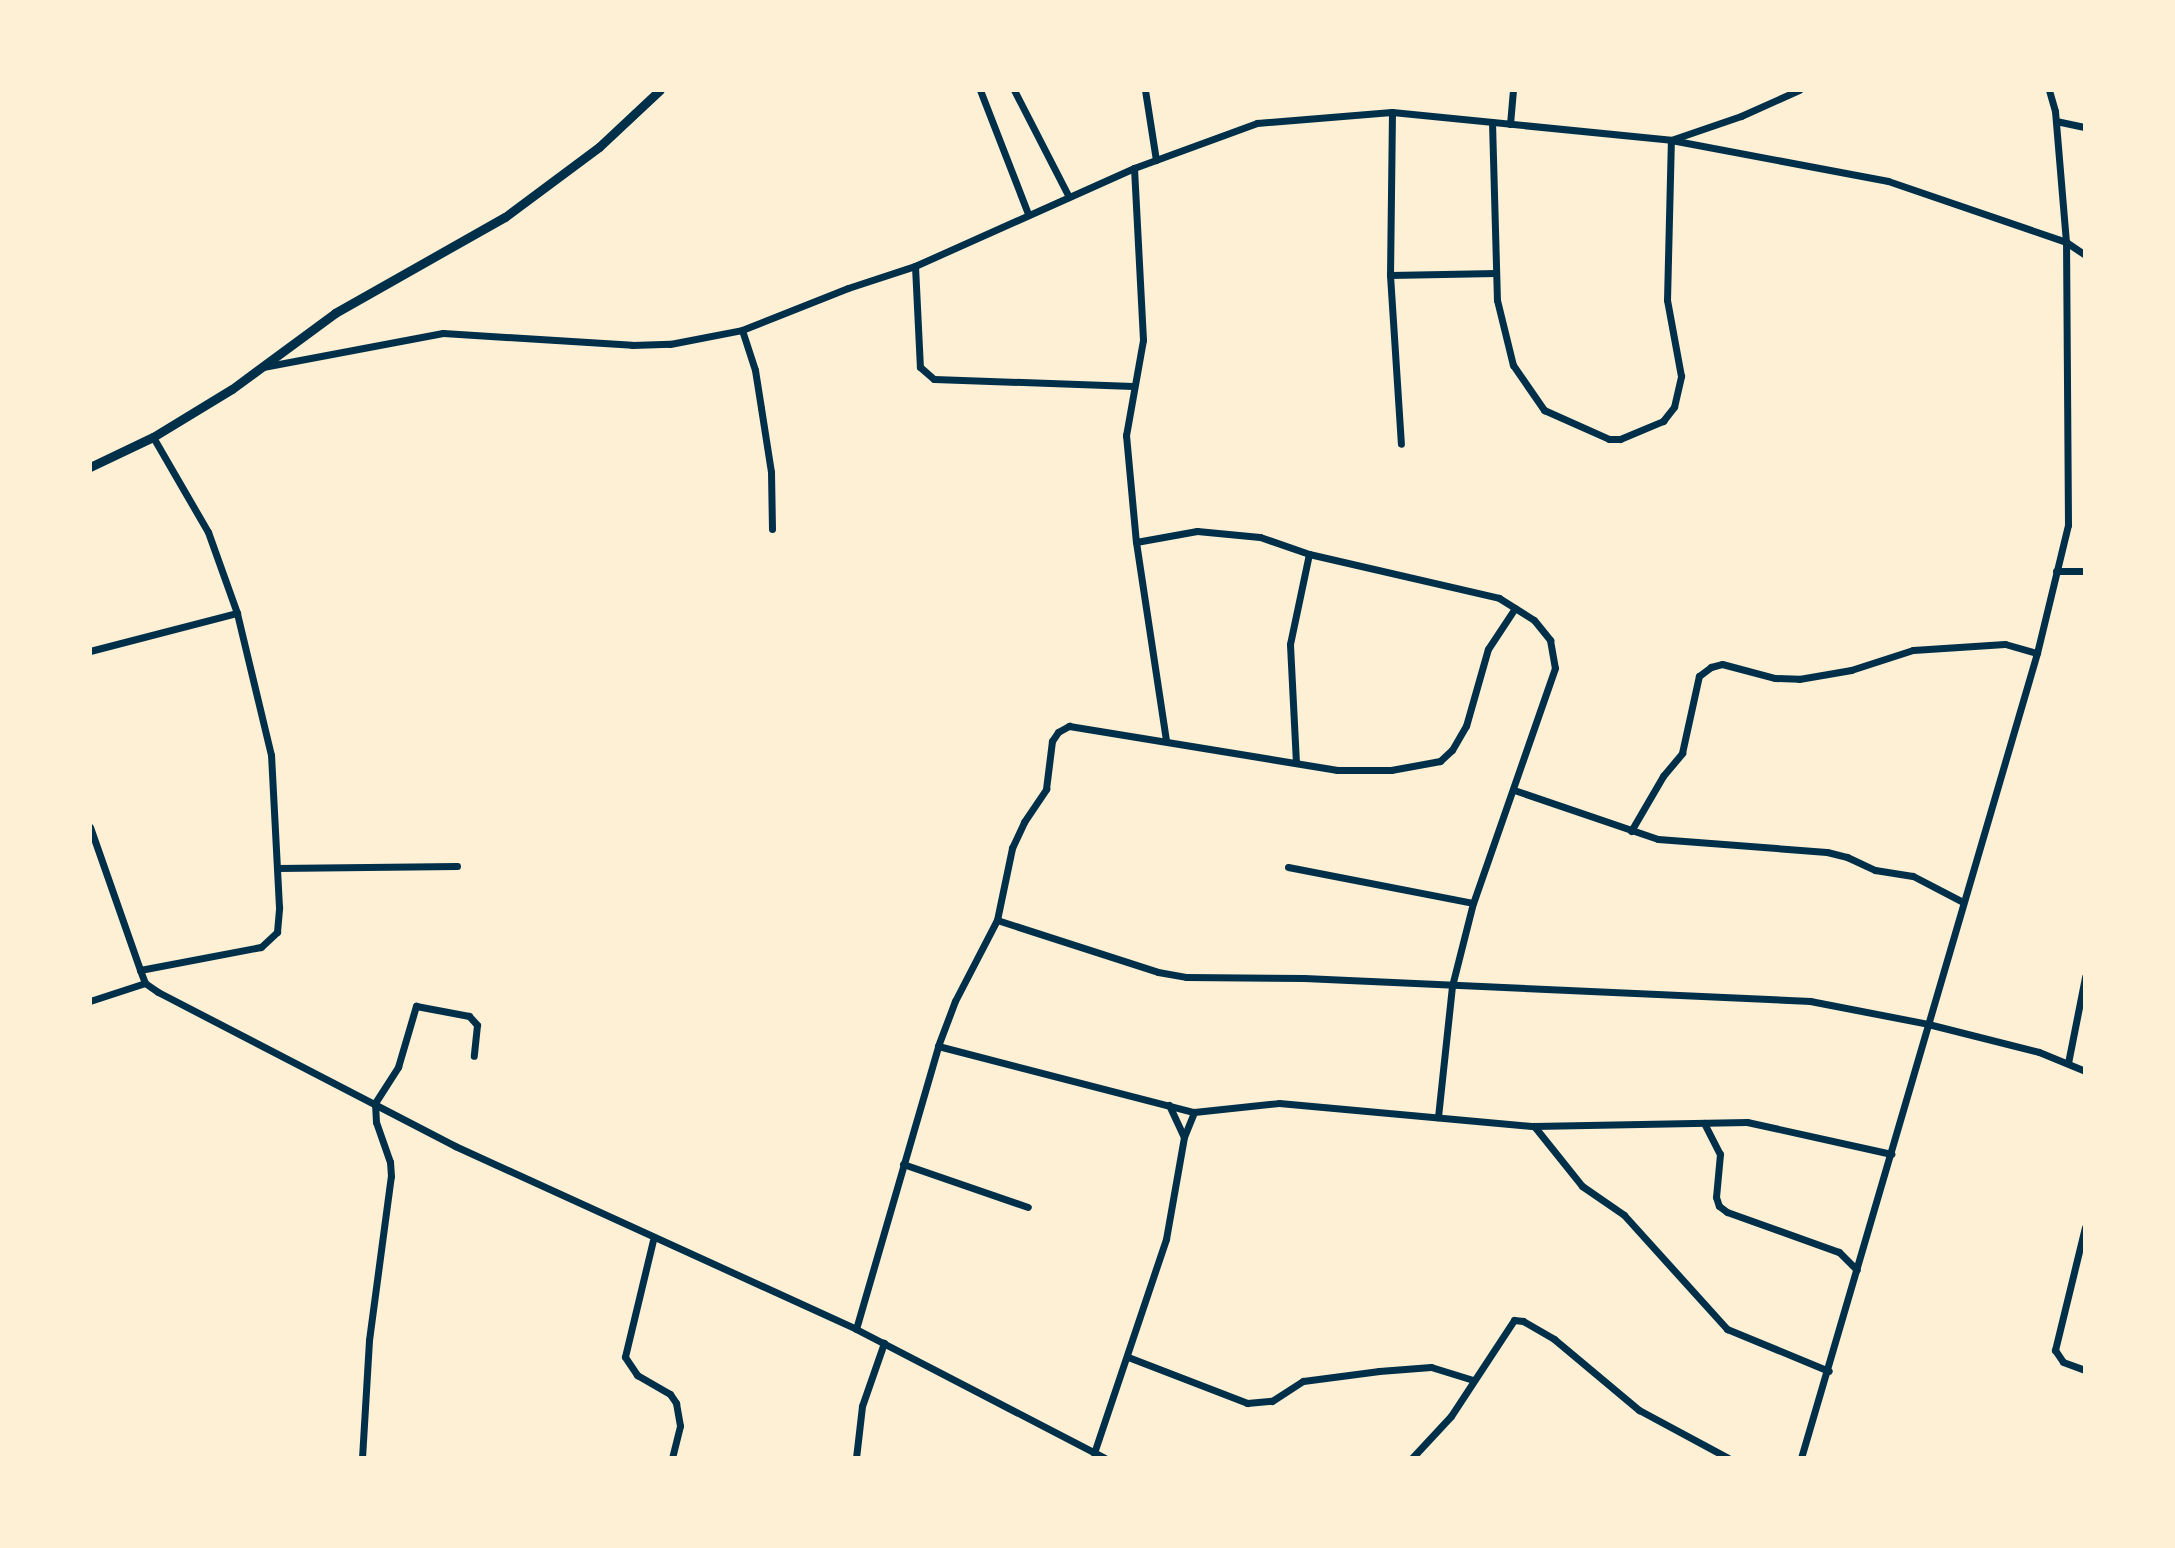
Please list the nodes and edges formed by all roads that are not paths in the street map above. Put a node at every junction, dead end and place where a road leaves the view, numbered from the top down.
1 (660, 90) edge
2 (980, 90) edge
3 (1014, 90) edge
4 (1145, 90) edge
5 (1513, 90) edge
6 (1799, 90) edge
7 (2049, 90) edge
8 (1392, 112) junction
9 (2056, 121) junction
10 (1492, 122) junction
11 (1510, 124) junction
12 (2085, 127) edge
13 (1671, 140) junction
14 (1156, 160) junction
15 (1134, 168) junction
16 (1069, 197) junction
17 (1028, 214) junction
18 (2066, 242) junction
19 (2085, 255) edge
20 (915, 266) junction
21 (1496, 273) junction
22 (1390, 275) junction
23 (742, 330) junction
24 (257, 368) junction
25 (1133, 386) junction
26 (153, 437) junction
27 (1401, 444) dead end
28 (90, 467) edge
29 (772, 529) dead end
30 (1136, 542) junction
31 (1309, 554) junction
32 (2056, 571) junction
33 (2085, 571) edge
34 (1515, 608) junction
35 (237, 613) junction
36 (90, 651) edge
37 (2037, 653) junction
38 (1166, 740) junction
39 (1296, 763) junction
40 (1514, 790) junction
41 (90, 827) edge
42 (1631, 831) junction
43 (457, 866) dead end
44 (1288, 867) dead end
45 (277, 868) junction
46 (1963, 902) junction
47 (1473, 903) junction
48 (997, 920) junction
49 (140, 970) junction
50 (2085, 977) edge
51 (145, 983) junction
52 (1452, 986) junction
53 (90, 1001) edge
54 (1928, 1024) junction
55 (938, 1046) junction
56 (474, 1056) dead end
57 (2068, 1063) junction
58 (2085, 1071) edge
59 (375, 1103) junction
60 (1169, 1105) junction
61 (1194, 1112) junction
62 (1438, 1117) junction
63 (1704, 1123) junction
64 (1534, 1126) junction
65 (1184, 1137) junction
66 (1891, 1154) junction
67 (903, 1164) junction
68 (1028, 1207) dead end
69 (2085, 1227) edge
70 (653, 1240) junction
71 (1857, 1270) junction
72 (856, 1329) junction
73 (884, 1343) junction
74 (1128, 1357) junction
75 (2085, 1370) edge
76 (1829, 1371) junction
77 (1473, 1380) junction
78 (1094, 1453) junction
79 (362, 1458) edge
80 (672, 1458) edge
81 (856, 1458) edge
82 (1105, 1458) edge
83 (1412, 1458) edge
84 (1728, 1458) edge
85 (1801, 1458) edge

1 - 24 street
2 - 17 street
3 - 16 street
4 - 14 street
5 - 11 street
6 - 13 street
7 - 9 street
8 - 10 street
8 - 14 street
8 - 22 street
9 - 12 street
9 - 18 street
10 - 11 street
10 - 21 street
11 - 13 street
13 - 18 street
13 - 21 street
14 - 15 street
15 - 16 street
15 - 25 street
16 - 17 street
17 - 20 street
18 - 19 street
18 - 32 street
20 - 23 street
20 - 25 street
21 - 22 street
22 - 27 street
23 - 24 street
23 - 29 street
24 - 26 street
25 - 30 street
26 - 28 street
26 - 35 street
30 - 31 street
30 - 38 street
31 - 34 street
31 - 39 street
32 - 33 street
32 - 37 street
34 - 39 street
34 - 40 street
35 - 36 street
35 - 45 street
37 - 42 street
37 - 46 street
38 - 39 street
38 - 48 street
40 - 42 street
40 - 47 street
41 - 49 street
42 - 46 street
43 - 45 street
44 - 47 street
45 - 49 street
46 - 54 street
47 - 52 street
48 - 52 street
48 - 55 street
49 - 51 street
50 - 57 street
51 - 53 street
51 - 59 street
52 - 54 street
52 - 62 street
54 - 57 street
54 - 66 street
55 - 60 street
55 - 67 street
56 - 59 street
57 - 58 street
59 - 70 street
59 - 79 street
60 - 61 street
60 - 65 street
61 - 62 street
61 - 65 street
62 - 64 street
63 - 64 street
63 - 66 street
63 - 71 street
64 - 76 street
65 - 74 street
66 - 71 street
67 - 68 street
67 - 72 street
69 - 75 street
70 - 72 street
70 - 80 street
71 - 76 street
72 - 73 street
73 - 78 street
73 - 81 street
74 - 77 street
74 - 78 street
76 - 85 street
77 - 83 street
77 - 84 street
78 - 82 street

